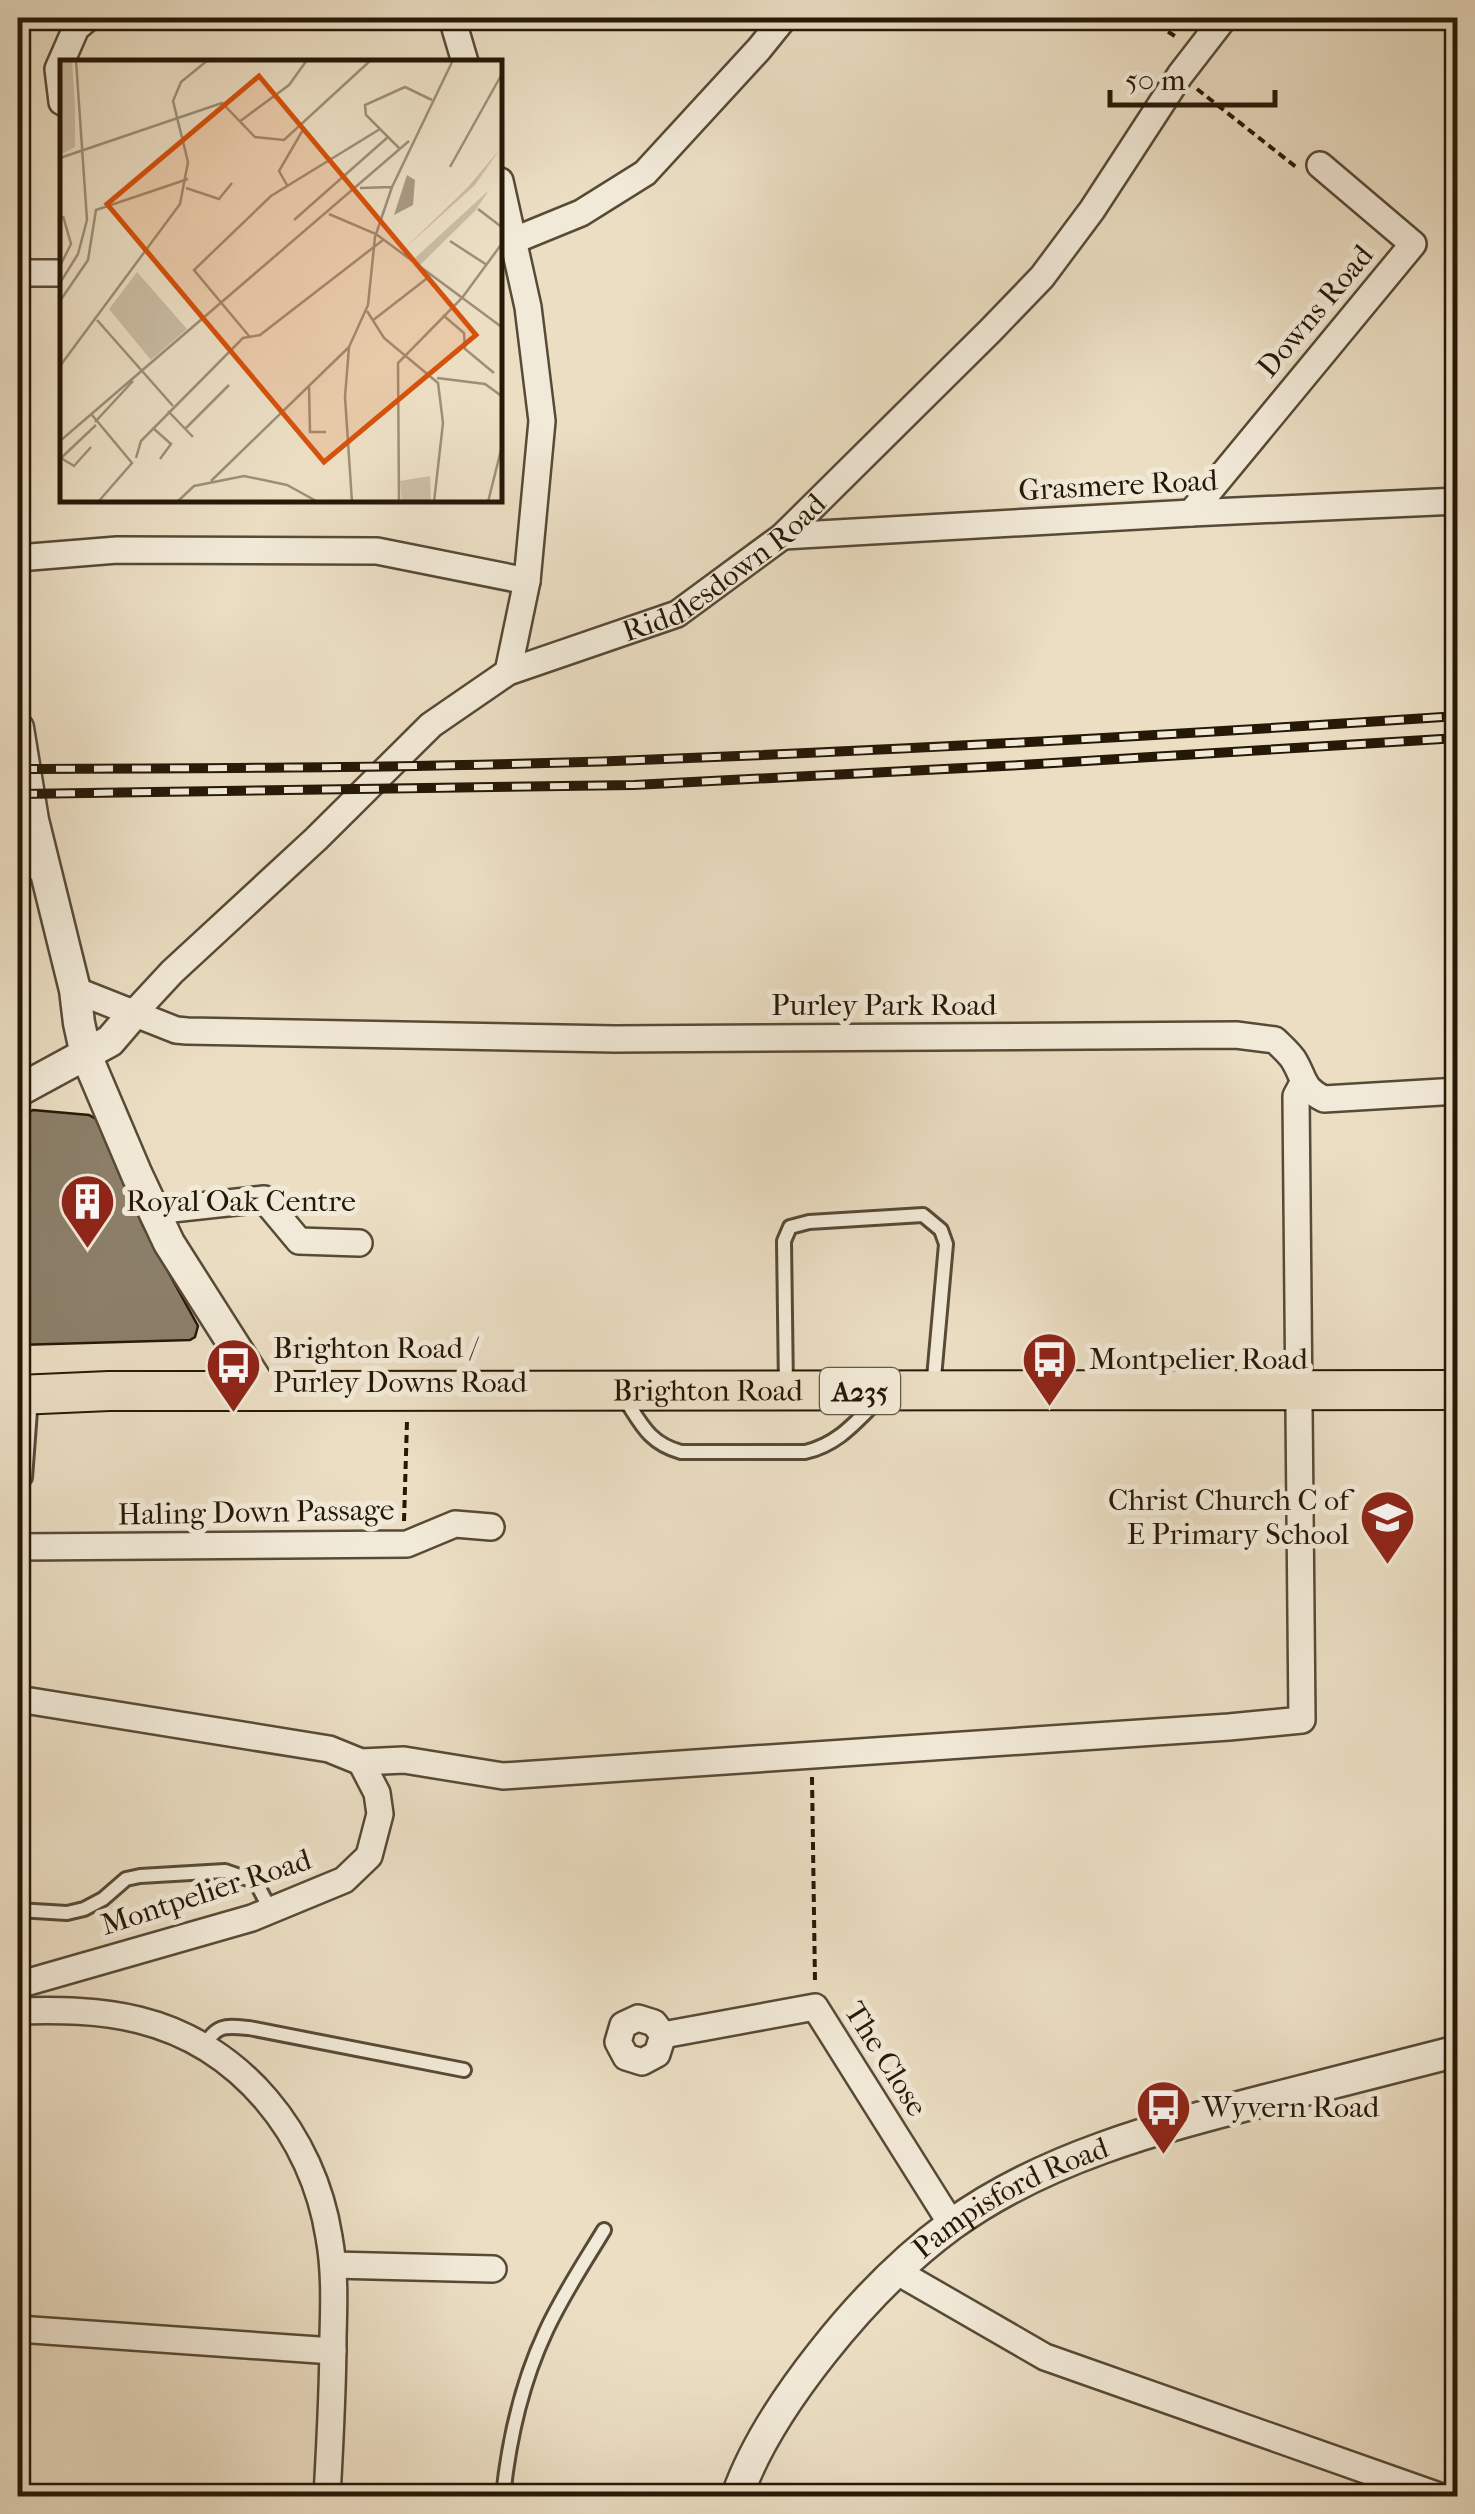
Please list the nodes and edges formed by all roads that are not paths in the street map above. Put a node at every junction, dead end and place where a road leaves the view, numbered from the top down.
1 (88, 18) edge
2 (452, 18) edge
3 (784, 18) edge
4 (1224, 18) edge
5 (62, 60) edge
6 (464, 60) edge
7 (1320, 166) dead end
8 (502, 198) edge
9 (507, 241) edge
10 (60, 273) edge
11 (18, 274) edge
12 (1458, 501) edge
13 (1191, 513) junction
14 (783, 536) junction
15 (18, 558) edge
16 (527, 581) junction
17 (508, 672) junction
18 (18, 728) edge
19 (32, 873) edge
20 (75, 990) junction
21 (134, 1013) junction
22 (86, 1055) junction
23 (1303, 1083) junction
24 (18, 1090) edge
25 (1458, 1091) edge
26 (154, 1211) junction
27 (359, 1243) dead end
28 (1458, 1390) edge
29 (263, 1391) junction
30 (620, 1391) junction
31 (786, 1391) junction
32 (886, 1391) junction
33 (933, 1391) junction
34 (1300, 1392) junction
35 (24, 1394) edge
36 (24, 1478) dead end
37 (491, 1527) dead end
38 (18, 1546) edge
39 (18, 1699) edge
40 (361, 1762) junction
41 (18, 1910) edge
42 (271, 1911) junction
43 (18, 1985) edge
44 (18, 2011) edge
45 (663, 2035) dead end
46 (204, 2046) junction
47 (1458, 2050) edge
48 (464, 2070) dead end
49 (952, 2225) junction
50 (604, 2230) dead end
51 (333, 2265) junction
52 (493, 2269) dead end
53 (896, 2271) junction
54 (18, 2330) edge
55 (333, 2351) junction
56 (327, 2496) edge
57 (503, 2496) edge
58 (737, 2496) edge
59 (1439, 2496) edge

1 - 5 street
2 - 6 street
3 - 9 street
4 - 14 street, Riddlesdown Road
7 - 13 street, Downs Road
8 - 9 street
9 - 16 street
10 - 11 street
12 - 13 street, Grasmere Road
13 - 14 street, Grasmere Road
14 - 17 street, Riddlesdown Road
15 - 16 street
16 - 17 street
17 - 21 street, Riddlesdown Road
18 - 19 street
19 - 20 street
20 - 21 street
20 - 22 street
21 - 22 street, Riddlesdown Road
21 - 23 street, Purley Park Road
22 - 24 street, Riddlesdown Road
22 - 26 street
23 - 25 street
23 - 34 street
26 - 27 street
26 - 29 street
28 - 34 main road, Brighton Road / A235
29 - 30 main road, Brighton Road / A235
29 - 35 main road, Brighton Road / A235
30 - 31 main road, Brighton Road / A235
30 - 32 lane
31 - 32 main road, Brighton Road / A235
31 - 33 lane
32 - 33 main road, Brighton Road / A235
33 - 34 main road, Brighton Road / A235
34 - 40 street
35 - 36 lane
37 - 38 street, Haling Down Passage
39 - 40 street
40 - 42 street, Montpelier Road
41 - 42 lane
42 - 43 street, Montpelier Road
44 - 46 street
45 - 49 street, The Close
46 - 48 lane
46 - 51 street
47 - 49 street, Pampisford Road
49 - 53 street, Pampisford Road
50 - 57 lane
51 - 52 street
51 - 55 street
53 - 58 street, Pampisford Road
53 - 59 street
54 - 55 street
55 - 56 street

